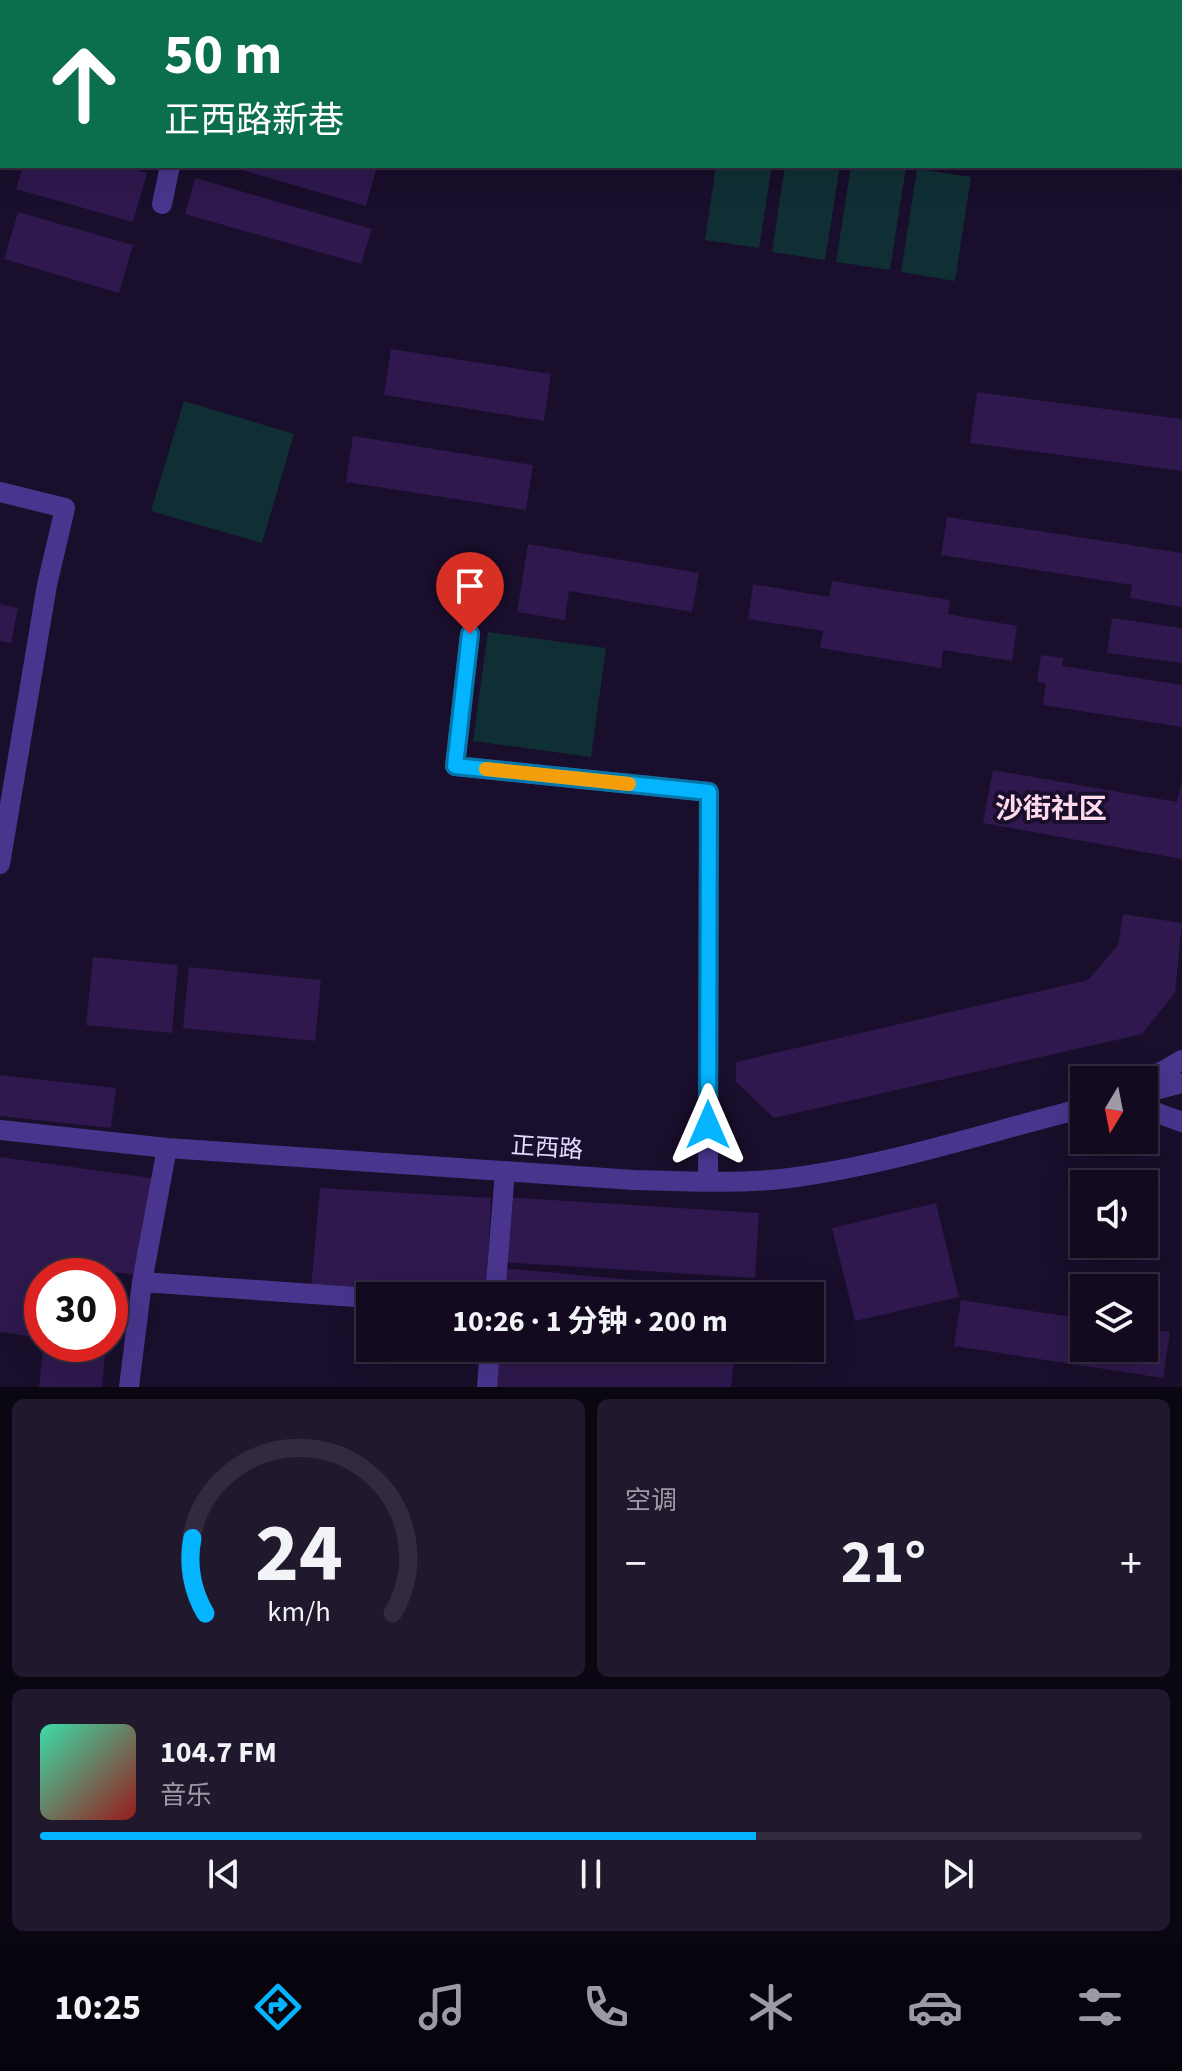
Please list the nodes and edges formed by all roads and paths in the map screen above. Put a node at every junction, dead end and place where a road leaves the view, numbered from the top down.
1 (170, 168) edge
2 (162, 204) dead end
3 (0, 492) edge
4 (470, 634) dead end
5 (0, 864) edge
6 (1182, 1060) edge
7 (1158, 1074) edge
8 (1182, 1083) edge
9 (1158, 1089) edge
10 (1070, 1112) edge
11 (1158, 1113) edge
12 (1182, 1122) edge
13 (0, 1130) edge
14 (167, 1148) junction
15 (505, 1171) junction
16 (708, 1181) junction
17 (142, 1282) junction
18 (496, 1282) edge
19 (356, 1297) edge
20 (489, 1362) edge
21 (129, 1387) edge
22 (487, 1387) edge

1 - 2 street
3 - 5 street
4 - 16 street
6 - 7 street
8 - 9 street
10 - 16 street, 正西路
11 - 12 street
13 - 14 street, 正西路
14 - 15 street, 正西路
14 - 17 street
15 - 16 street, 正西路
15 - 18 street
17 - 19 street
17 - 21 street
20 - 22 street

